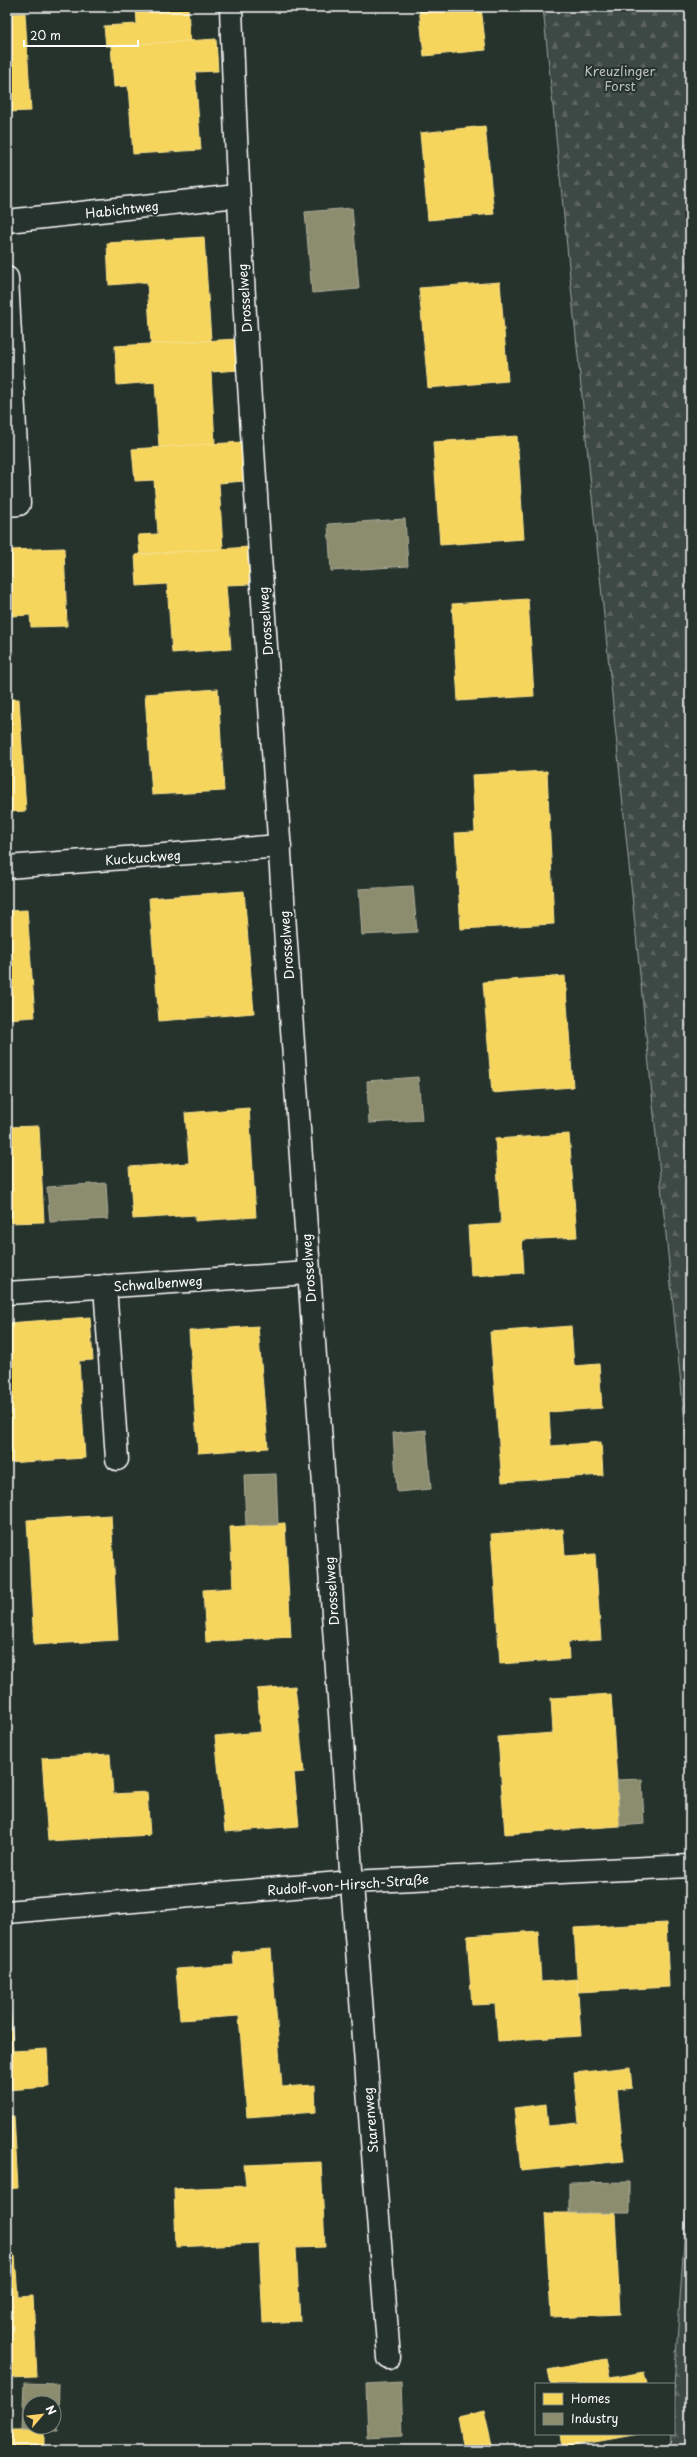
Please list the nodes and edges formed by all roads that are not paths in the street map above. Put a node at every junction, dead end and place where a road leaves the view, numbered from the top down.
1 (231, 7) edge
2 (237, 196) junction
3 (7, 221) edge
4 (7, 278) edge
5 (7, 505) edge
6 (280, 846) junction
7 (7, 867) edge
8 (308, 1273) junction
9 (105, 1286) junction
10 (7, 1293) edge
11 (118, 1459) dead end
12 (690, 1866) edge
13 (351, 1882) junction
14 (7, 1912) edge
15 (389, 2358) dead end

1 - 2 street, Drosselweg
2 - 3 street, Habichtweg
2 - 6 street, Drosselweg
4 - 5 street
6 - 7 street, Kuckuckweg
6 - 8 street, Drosselweg
8 - 9 street, Schwalbenweg
8 - 13 street, Drosselweg
9 - 10 street, Schwalbenweg
9 - 11 street
12 - 13 street, Rudolf-von-Hirsch-Straße
13 - 14 street, Rudolf-von-Hirsch-Straße
13 - 15 street, Starenweg

